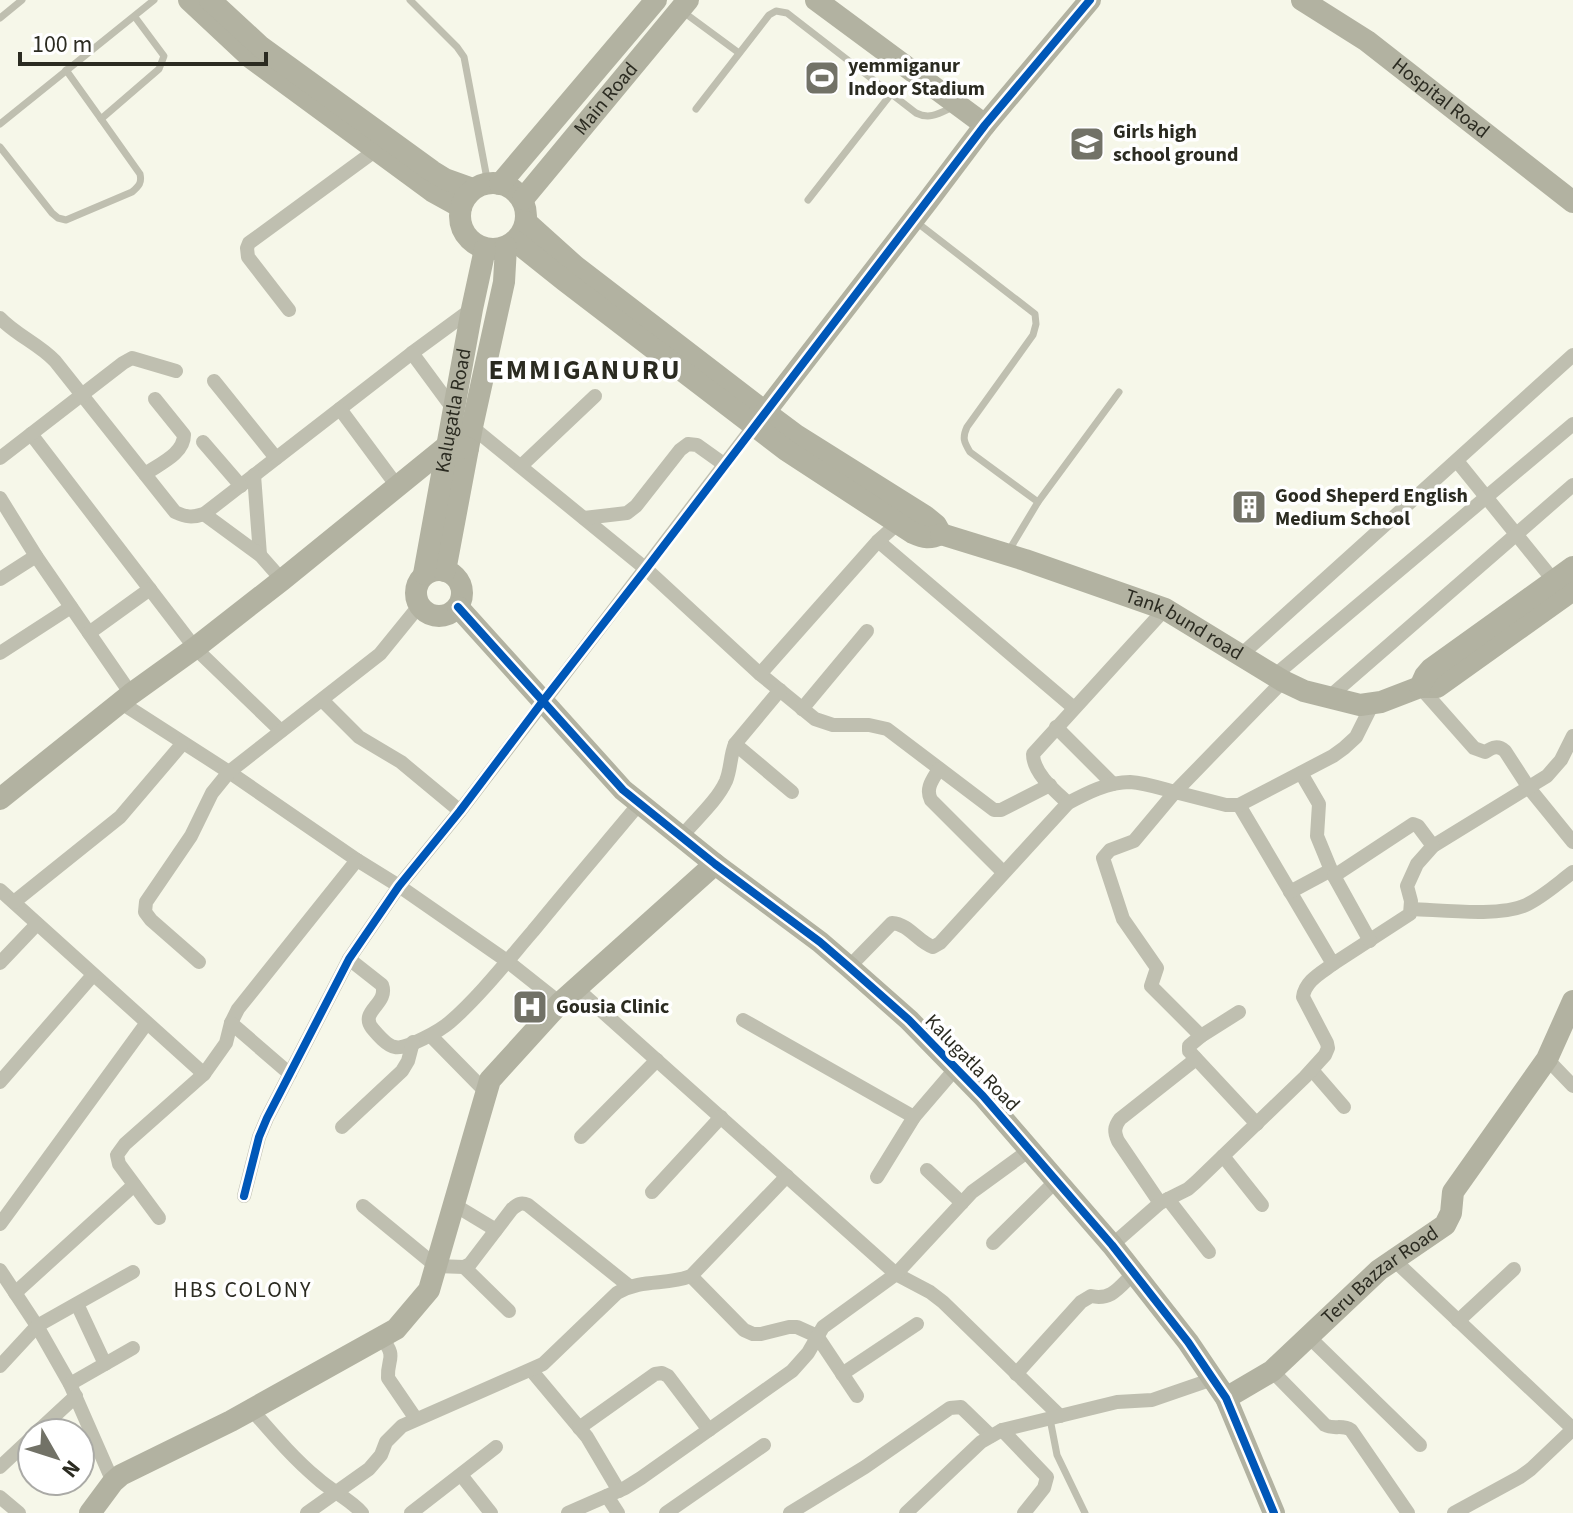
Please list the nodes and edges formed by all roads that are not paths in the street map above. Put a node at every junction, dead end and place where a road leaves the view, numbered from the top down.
1 (22, 0) edge
2 (154, 0) edge
3 (189, 0) edge
4 (210, 0) edge
5 (410, 0) edge
6 (656, 0) edge
7 (816, 0) edge
8 (1090, 0) edge
9 (1302, 0) edge
10 (684, 5) edge
11 (135, 17) junction
12 (0, 18) edge
13 (739, 53) junction
14 (66, 70) junction
15 (891, 94) junction
16 (957, 105) junction
17 (696, 109) dead end
18 (101, 119) junction
19 (0, 124) edge
20 (985, 125) junction
21 (0, 147) edge
22 (376, 150) junction
23 (481, 191) junction
24 (523, 199) junction
25 (808, 200) dead end
26 (1573, 202) edge
27 (914, 220) junction
28 (508, 240) junction
29 (472, 309) junction
30 (289, 310) dead end
31 (0, 318) edge
32 (412, 353) junction
33 (1573, 355) edge
34 (176, 371) dead end
35 (214, 381) dead end
36 (1119, 392) dead end
37 (83, 395) junction
38 (595, 396) dead end
39 (155, 399) dead end
40 (340, 409) junction
41 (454, 410) junction
42 (760, 419) junction
43 (1573, 424) edge
44 (31, 434) junction
45 (463, 440) junction
46 (203, 442) dead end
47 (0, 458) edge
48 (276, 458) junction
49 (1457, 461) junction
50 (725, 465) junction
51 (521, 466) junction
52 (145, 474) junction
53 (254, 475) junction
54 (1573, 485) edge
55 (241, 486) junction
56 (397, 486) junction
57 (1487, 496) junction
58 (1, 502) edge
59 (1038, 502) junction
60 (204, 514) junction
61 (584, 518) junction
62 (897, 524) junction
63 (941, 534) junction
64 (1517, 534) junction
65 (878, 541) junction
66 (260, 555) junction
67 (1006, 555) junction
68 (36, 556) junction
69 (1573, 567) edge
70 (646, 569) junction
71 (434, 572) junction
72 (0, 579) edge
73 (282, 580) junction
74 (1564, 586) edge
75 (150, 589) junction
76 (419, 606) junction
77 (71, 607) junction
78 (458, 607) junction
79 (1165, 609) junction
80 (867, 631) dead end
81 (89, 633) junction
82 (195, 648) junction
83 (0, 653) edge
84 (1241, 655) junction
85 (760, 674) junction
86 (1279, 678) junction
87 (1420, 687) junction
88 (780, 690) junction
89 (125, 698) junction
90 (1328, 698) junction
91 (322, 700) junction
92 (543, 701) junction
93 (1373, 703) junction
94 (1074, 708) junction
95 (802, 709) junction
96 (1056, 727) junction
97 (281, 731) junction
98 (1573, 736) edge
99 (183, 743) junction
100 (735, 744) junction
101 (939, 769) junction
102 (229, 772) junction
103 (1301, 773) junction
104 (1113, 784) junction
105 (1050, 785) junction
106 (1529, 788) junction
107 (792, 792) dead end
108 (1175, 792) junction
109 (0, 799) edge
110 (1068, 803) junction
111 (639, 804) junction
112 (1239, 805) junction
113 (460, 811) junction
114 (682, 836) junction
115 (1573, 842) edge
116 (1433, 846) junction
117 (357, 860) junction
118 (715, 864) junction
119 (1003, 872) junction
120 (1573, 872) edge
121 (1333, 873) junction
122 (399, 886) junction
123 (0, 890) edge
124 (1290, 892) junction
125 (14, 902) junction
126 (1412, 909) junction
127 (37, 924) junction
128 (1370, 941) junction
129 (349, 959) junction
130 (507, 961) junction
131 (199, 962) dead end
132 (0, 963) edge
133 (1333, 964) junction
134 (849, 967) junction
135 (93, 975) junction
136 (568, 996) junction
137 (1573, 1001) edge
138 (1239, 1012) dead end
139 (743, 1020) dead end
140 (231, 1023) junction
141 (146, 1024) junction
142 (431, 1036) junction
143 (1201, 1036) junction
144 (413, 1042) junction
145 (1196, 1059) junction
146 (1547, 1059) junction
147 (657, 1060) junction
148 (956, 1068) junction
149 (1312, 1070) junction
150 (204, 1074) junction
151 (290, 1074) junction
152 (0, 1082) edge
153 (1573, 1086) edge
154 (486, 1092) junction
155 (1344, 1107) dead end
156 (721, 1117) junction
157 (914, 1117) junction
158 (1257, 1124) junction
159 (342, 1127) dead end
160 (581, 1137) dead end
161 (1031, 1149) junction
162 (1223, 1156) junction
163 (927, 1170) dead end
164 (787, 1176) junction
165 (877, 1177) dead end
166 (1057, 1180) junction
167 (134, 1185) junction
168 (652, 1192) dead end
169 (244, 1196) dead end
170 (1164, 1201) junction
171 (962, 1203) junction
172 (453, 1204) junction
173 (1262, 1205) dead end
174 (363, 1206) dead end
175 (159, 1218) dead end
176 (0, 1224) edge
177 (496, 1230) junction
178 (993, 1243) dead end
179 (1112, 1245) junction
180 (1209, 1252) dead end
181 (1393, 1259) junction
182 (436, 1266) junction
183 (464, 1267) junction
184 (1514, 1269) dead end
185 (0, 1270) edge
186 (133, 1272) dead end
187 (1134, 1273) junction
188 (896, 1274) junction
189 (691, 1276) junction
190 (629, 1286) junction
191 (15, 1293) junction
192 (77, 1304) junction
193 (509, 1311) dead end
194 (1458, 1321) junction
195 (917, 1324) dead end
196 (37, 1326) junction
197 (817, 1336) junction
198 (381, 1337) junction
199 (1309, 1337) junction
200 (133, 1348) dead end
201 (105, 1364) junction
202 (0, 1366) edge
203 (531, 1370) junction
204 (1272, 1371) junction
205 (842, 1374) junction
206 (1016, 1374) junction
207 (1220, 1388) junction
208 (73, 1390) junction
209 (857, 1396) dead end
210 (251, 1409) junction
211 (50, 1417) edge
212 (1055, 1418) junction
213 (416, 1419) junction
214 (579, 1428) junction
215 (1573, 1429) edge
216 (709, 1430) junction
217 (996, 1433) junction
218 (764, 1445) dead end
219 (1420, 1445) dead end
220 (496, 1447) dead end
221 (16, 1452) edge
222 (0, 1467) edge
223 (461, 1475) junction
224 (117, 1478) junction
225 (336, 1493) junction
226 (613, 1493) junction
227 (0, 1497) edge
228 (19, 1513) edge
229 (90, 1513) edge
230 (307, 1513) edge
231 (362, 1513) edge
232 (411, 1513) edge
233 (491, 1513) edge
234 (568, 1513) edge
235 (618, 1513) edge
236 (666, 1513) edge
237 (790, 1513) edge
238 (906, 1513) edge
239 (1024, 1513) edge
240 (1085, 1513) edge
241 (1274, 1513) edge
242 (1408, 1513) edge
243 (1454, 1513) edge

1 - 12 lane
2 - 11 lane
3 - 22 street
4 - 23 street
5 - 23 lane
6 - 23 street, Main Road
7 - 16 street
8 - 20 street
9 - 26 street, Hospital Road
10 - 13 lane
10 - 24 street, Main Road
11 - 14 lane
11 - 18 lane
13 - 15 lane
13 - 17 lane
14 - 18 lane
14 - 19 lane
15 - 16 lane
15 - 25 lane
16 - 20 street
18 - 21 lane
20 - 27 street
22 - 23 street
22 - 30 street
23 - 24 street
23 - 28 street
24 - 28 street
27 - 42 street
27 - 59 lane
28 - 29 street, Kalugatla Road
28 - 42 street
28 - 45 street, Kalugatla Road
29 - 32 street
29 - 41 street, Kalugatla Road
31 - 37 street
32 - 40 street
32 - 41 street
33 - 49 street
34 - 37 street
35 - 48 street
36 - 59 lane
37 - 44 street
37 - 52 street
38 - 51 street
39 - 52 street
40 - 48 street
40 - 56 street
41 - 45 street, Kalugatla Road
42 - 50 street
42 - 62 street, Tank bund road
42 - 63 street
43 - 57 street
44 - 47 street
44 - 75 street
45 - 51 street
45 - 56 street
45 - 71 street, Kalugatla Road
46 - 55 street
48 - 53 street
49 - 57 street
49 - 84 street
50 - 61 street
50 - 70 street
51 - 61 street
52 - 60 street
53 - 55 street
53 - 66 street
54 - 64 street
55 - 60 street
56 - 73 street
57 - 64 street
57 - 86 street
58 - 68 street
59 - 67 lane
60 - 66 street
61 - 70 street
62 - 63 street, Tank bund road
62 - 65 street
63 - 67 street, Tank bund road
64 - 74 street
64 - 90 street
65 - 85 street
65 - 94 street
66 - 73 street
67 - 79 street, Tank bund road
68 - 72 street
68 - 77 street
69 - 74 street
70 - 85 street
70 - 92 street
71 - 76 street, Kalugatla Road
71 - 78 street, Kalugatla Road
73 - 82 street
74 - 87 street
75 - 81 street
75 - 82 street
76 - 78 street
76 - 91 street
77 - 81 street
77 - 83 street
78 - 92 street, Kalugatla Road
79 - 84 street, Tank bund road
79 - 94 street
80 - 95 street
81 - 89 street
82 - 89 street
82 - 97 street
84 - 86 street, Tank bund road
85 - 88 street
86 - 90 street, Tank bund road
86 - 108 street
87 - 93 street, Tank bund road
87 - 106 street
88 - 95 street
88 - 100 street
89 - 99 street
89 - 109 street
90 - 93 street, Tank bund road
91 - 97 street
91 - 113 street
92 - 111 street, Kalugatla Road
92 - 113 street
93 - 103 street
94 - 96 street
95 - 101 street
96 - 104 street
96 - 105 street
97 - 102 street
98 - 106 street
99 - 102 street
99 - 125 street
100 - 107 street
100 - 114 street
101 - 105 street
101 - 119 street
102 - 117 street
102 - 131 street
103 - 112 street
103 - 121 street
104 - 108 street
104 - 110 street
105 - 110 street
106 - 115 street
106 - 116 street
108 - 112 street
108 - 143 street
110 - 119 street
111 - 114 street, Kalugatla Road
111 - 130 street
112 - 124 street
113 - 122 street
114 - 118 street, Kalugatla Road
116 - 121 street
116 - 126 street
117 - 122 street
117 - 140 street
118 - 134 street, Kalugatla Road
118 - 136 street
119 - 134 street
120 - 126 street
121 - 124 street
121 - 128 street
122 - 129 street
122 - 130 street
123 - 125 street
124 - 133 street
125 - 127 street
126 - 128 street
127 - 132 street
127 - 135 street
128 - 133 street
129 - 144 street
129 - 151 street
130 - 136 street
130 - 142 street
133 - 149 street
134 - 148 street, Kalugatla Road
135 - 141 street
135 - 152 street
136 - 147 street
136 - 154 street
137 - 146 street, Teru Bazzar Road
138 - 143 street
139 - 157 street
140 - 150 street
140 - 151 street
141 - 150 street
141 - 176 street
142 - 144 street
142 - 154 street
143 - 145 street
144 - 159 street
145 - 158 street
145 - 170 street
146 - 153 street
146 - 181 street, Teru Bazzar Road
147 - 156 street
147 - 160 street
148 - 157 street
148 - 161 street, Kalugatla Road
149 - 155 street
149 - 158 street
150 - 167 street
151 - 169 street
154 - 172 street
156 - 164 street
156 - 168 street
157 - 165 street
158 - 162 street
161 - 166 street, Kalugatla Road
161 - 171 street
162 - 170 street
162 - 173 street
163 - 171 street
164 - 188 street
164 - 189 street
166 - 178 street
166 - 179 street, Kalugatla Road
167 - 175 street
167 - 191 street
170 - 179 street
170 - 180 street
171 - 188 street
172 - 177 street
172 - 182 street
174 - 182 street
177 - 183 street
177 - 190 street
179 - 187 street, Kalugatla Road
181 - 194 street
181 - 199 street, Teru Bazzar Road
182 - 183 street
182 - 198 street
183 - 193 street
184 - 194 street
185 - 191 street
186 - 192 street
187 - 206 street
187 - 207 street, Kalugatla Road
188 - 197 street
188 - 206 street
189 - 190 street
189 - 197 street
190 - 203 street
191 - 196 street
192 - 196 street
192 - 201 street
194 - 215 street
195 - 205 street
196 - 202 street
196 - 208 street
197 - 205 street
197 - 216 street
198 - 210 street
198 - 213 street
199 - 204 street, Teru Bazzar Road
199 - 219 street
200 - 201 street
201 - 208 street
203 - 213 street
203 - 214 street
204 - 207 street, Teru Bazzar Road
204 - 242 street
205 - 209 street
206 - 212 street
207 - 212 street
207 - 241 street, Kalugatla Road
208 - 211 street
208 - 224 street
210 - 224 street
210 - 225 street
212 - 217 street
212 - 240 lane
213 - 225 street
214 - 216 street
214 - 226 street
215 - 243 street
216 - 226 street
217 - 237 street
217 - 238 street
217 - 239 street
218 - 236 street
220 - 223 street
221 - 222 street
223 - 232 street
223 - 233 street
224 - 229 street
225 - 230 street
225 - 231 street
226 - 234 street
226 - 235 street
227 - 228 street

